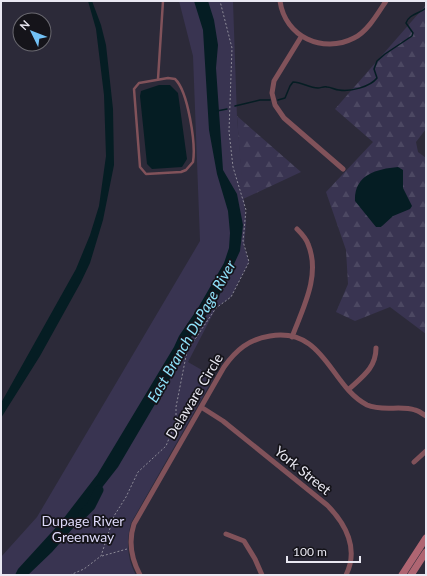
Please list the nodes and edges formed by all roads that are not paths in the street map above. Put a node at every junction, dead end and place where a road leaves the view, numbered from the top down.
1 (164, 1) edge
2 (280, 1) edge
3 (386, 1) edge
4 (301, 37) junction
5 (158, 79) junction
6 (342, 169) dead end
7 (297, 229) dead end
8 (292, 337) junction
9 (376, 348) dead end
10 (349, 389) junction
11 (201, 407) junction
12 (426, 416) edge
13 (426, 450) edge
14 (414, 462) dead end
15 (226, 534) dead end
16 (426, 538) edge
17 (426, 552) edge
18 (140, 575) edge
19 (262, 575) edge
20 (346, 575) edge
21 (402, 575) edge
22 (411, 575) edge

1 - 5 lane
2 - 4 street
3 - 4 street
4 - 6 street
5 - 5 lane
7 - 8 street
8 - 10 street, Delaware Circle
8 - 11 street, Delaware Circle
9 - 10 street
10 - 12 street, Delaware Circle
11 - 18 street, Delaware Circle
11 - 20 street, York Street
13 - 14 street
15 - 19 street
16 - 21 main road
17 - 22 main road

